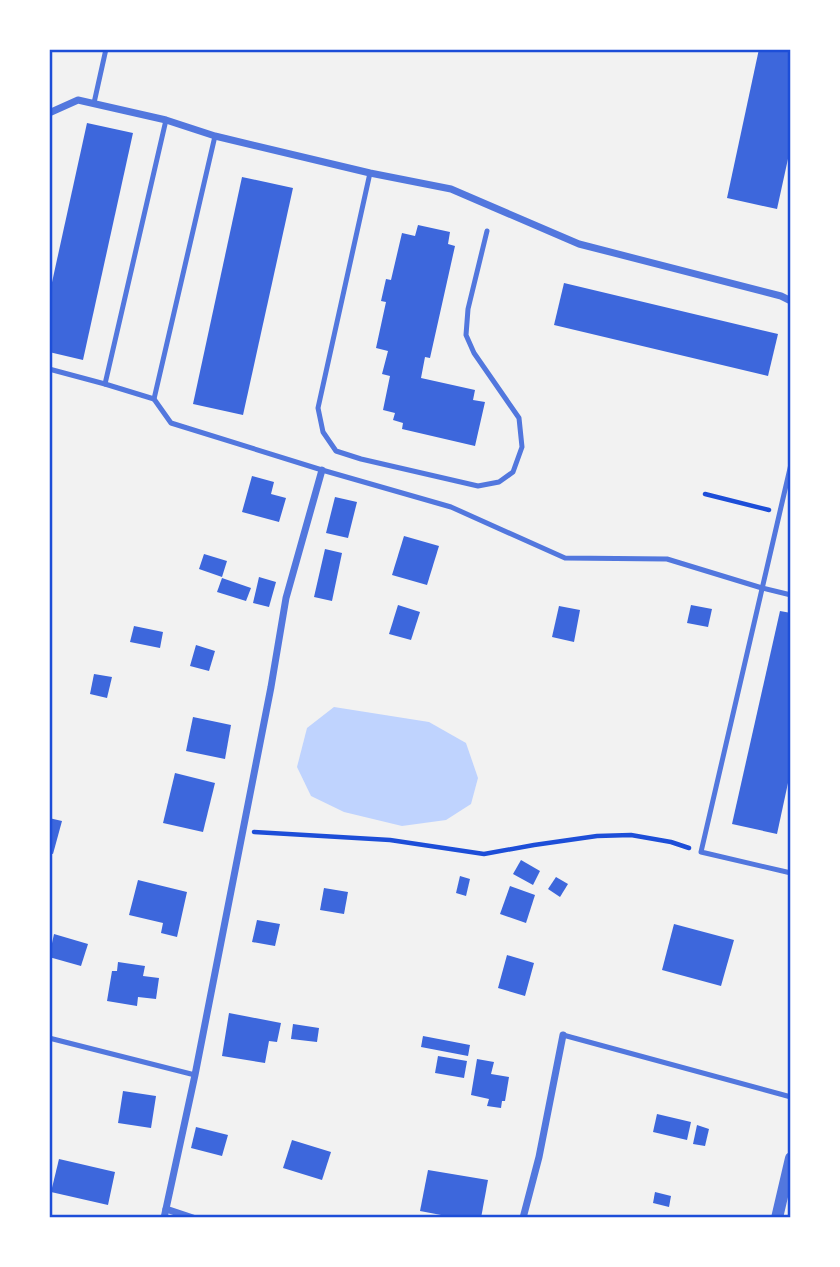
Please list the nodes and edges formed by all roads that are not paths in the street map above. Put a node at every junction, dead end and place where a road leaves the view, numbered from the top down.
1 (106, 49) edge
2 (94, 103) junction
3 (49, 113) edge
4 (166, 120) junction
5 (215, 136) junction
6 (370, 173) junction
7 (487, 231) dead end
8 (791, 301) edge
9 (49, 369) edge
10 (105, 384) junction
11 (154, 399) junction
12 (791, 464) edge
13 (322, 470) junction
14 (761, 588) junction
15 (791, 595) edge
16 (791, 873) edge
17 (563, 1035) joint
18 (49, 1038) edge
19 (195, 1075) junction
20 (791, 1097) edge
21 (791, 1158) edge
22 (166, 1209) junction
23 (164, 1218) edge
24 (193, 1218) edge
25 (523, 1218) edge
26 (777, 1218) edge

1 - 2 lane
2 - 3 street
2 - 4 street
4 - 5 street
4 - 10 lane
5 - 6 street
5 - 11 lane
6 - 7 lane
6 - 8 street
9 - 10 lane
10 - 11 lane
11 - 13 lane
12 - 14 lane
13 - 14 lane
13 - 19 street
14 - 15 lane
14 - 16 lane
17 - 20 lane
17 - 25 street
18 - 19 lane
19 - 22 street
21 - 26 street
22 - 23 street
22 - 24 street

